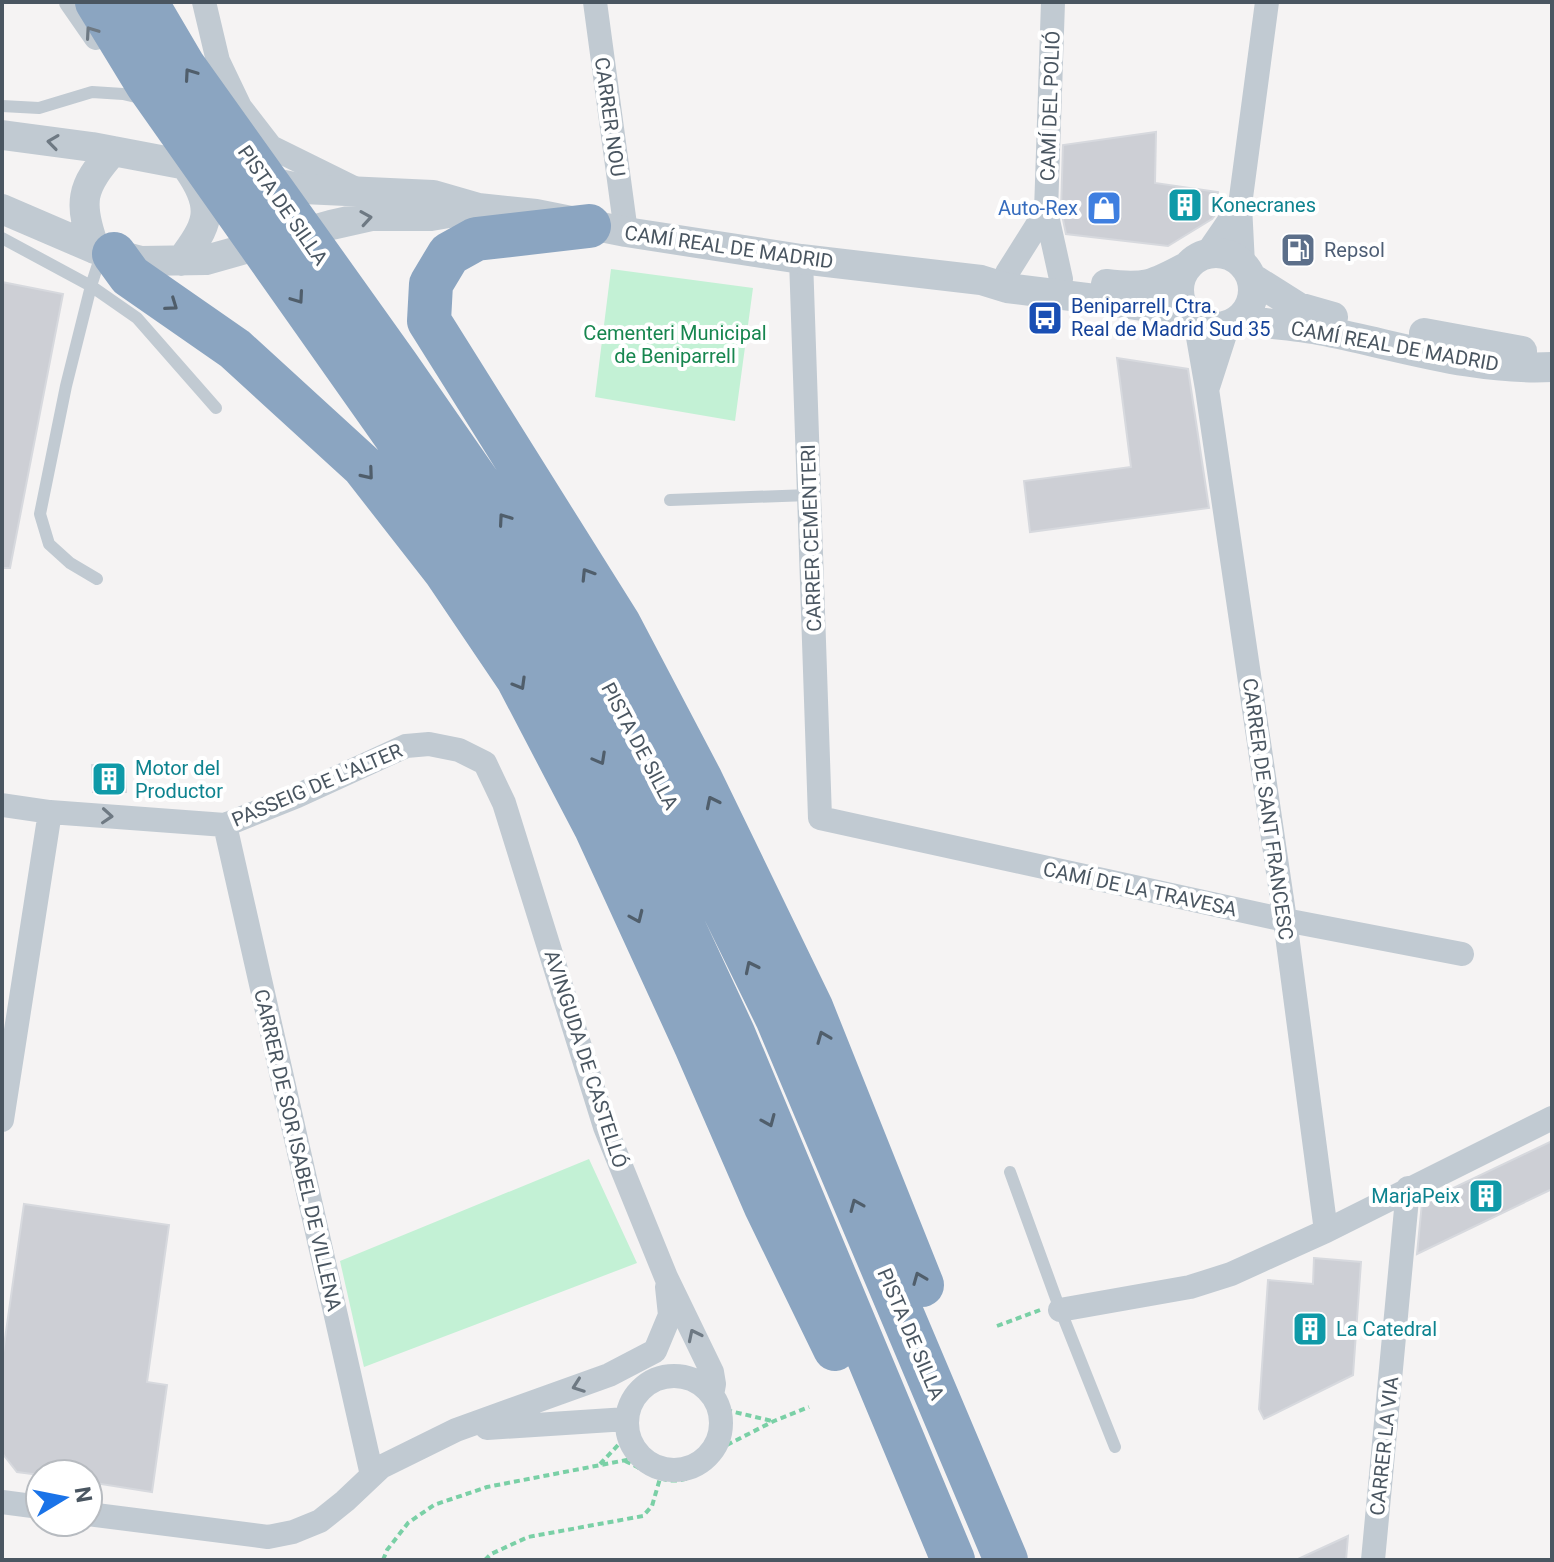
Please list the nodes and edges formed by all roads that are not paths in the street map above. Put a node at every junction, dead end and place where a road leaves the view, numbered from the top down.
1 (71, 2) edge
2 (97, 2) edge
3 (146, 2) edge
4 (204, 2) edge
5 (595, 2) edge
6 (1053, 2) edge
7 (1267, 2) edge
8 (136, 96) junction
9 (2, 106) edge
10 (190, 118) dead end
11 (204, 123) dead end
12 (2, 135) edge
13 (113, 151) junction
14 (266, 163) dead end
15 (185, 164) junction
16 (358, 190) junction
17 (1240, 205) junction
18 (478, 208) junction
19 (2, 209) edge
20 (1046, 211) junction
21 (608, 229) junction
22 (2, 238) edge
23 (801, 259) junction
24 (101, 260) junction
25 (1198, 260) junction
26 (181, 261) junction
27 (1248, 271) junction
28 (994, 276) junction
29 (1061, 279) junction
30 (1192, 318) junction
31 (1234, 322) junction
32 (1552, 355) edge
33 (1552, 367) edge
34 (379, 376) junction
35 (1207, 389) junction
36 (216, 408) dead end
37 (809, 495) junction
38 (670, 500) dead end
39 (97, 579) dead end
40 (485, 763) joint
41 (2, 805) edge
42 (50, 812) junction
43 (820, 818) joint
44 (225, 825) junction
45 (1285, 920) junction
46 (1462, 954) dead end
47 (1552, 1118) edge
48 (2, 1120) edge
49 (1010, 1172) dead end
50 (1408, 1188) junction
51 (1326, 1231) junction
52 (666, 1277) junction
53 (1060, 1310) junction
54 (609, 1375) junction
55 (640, 1390) junction
56 (715, 1402) junction
57 (628, 1427) junction
58 (456, 1430) junction
59 (1115, 1447) dead end
60 (372, 1475) junction
61 (2, 1502) edge
62 (24, 1505) edge
63 (104, 1516) edge
64 (926, 1560) edge
65 (953, 1560) edge
66 (1006, 1560) edge
67 (1027, 1560) edge
68 (1373, 1560) edge

8 -> 1 street
2 -> 34 highway, PISTA DE SILLA
34 -> 3 highway, PISTA DE SILLA
4 - 16 street
5 - 21 street, CARRER NOU
6 - 20 street, CAMÍ DEL POLIÓ
7 - 17 street
8 - 9 lane
8 - 10 lane
8 - 15 street
11 - 14 lane
13 -> 12 street
13 - 15 street
13 - 24 street
15 - 16 street, CAMÍ REAL DE MADRID
15 - 26 street
16 - 18 street, CAMÍ REAL DE MADRID
17 - 25 street
17 - 27 street
18 - 21 street, CAMÍ REAL DE MADRID
26 -> 18 street, CAMÍ REAL DE MADRID
19 - 24 street
20 - 28 street
20 - 29 street, CAMÍ DEL POLIÓ
21 - 23 street, CAMÍ REAL DE MADRID
67 -> 21 highway
22 - 24 lane
23 - 28 street, CAMÍ REAL DE MADRID
23 - 37 street, CARRER CEMENTERI
24 - 26 street
24 - 36 lane
24 - 39 lane
24 -> 64 highway
25 - 27 street
25 - 29 street, CAMÍ REAL DE MADRID
25 - 30 street
27 - 31 street
27 - 32 street, CAMÍ REAL DE MADRID
28 - 29 street, CAMÍ REAL DE MADRID
28 - 30 street, CAMÍ REAL DE MADRID
30 - 31 street
30 - 35 street, CARRER DE SANT FRANCESC
31 - 33 street, CAMÍ REAL DE MADRID
31 - 35 street, CARRER DE SANT FRANCESC
34 -> 65 highway, PISTA DE SILLA
66 -> 34 highway, PISTA DE SILLA
35 - 45 street, CARRER DE SANT FRANCESC
37 - 38 lane
37 - 43 street, CARRER CEMENTERI
40 - 44 street, PASSEIG DE L'ALTER
40 - 52 street, AVINGUDA DE CASTELLÓ
41 - 42 street, PASSEIG DE L'ALTER
42 -> 44 street, PASSEIG DE L'ALTER
42 - 48 street
43 - 45 street, CAMÍ DE LA TRAVESA
44 - 60 street, CARRER DE SOR ISABEL DE VILLENA
45 - 46 street, CAMÍ DE LA TRAVESA
45 - 51 street, CARRER DE SANT FRANCESC
47 - 50 street
49 - 53 lane
50 - 51 street
50 - 68 street, CARRER LA VIA
51 - 53 street
52 - 54 street
56 -> 52 street, AVINGUDA DE CASTELLÓ
53 - 59 lane
54 - 55 street
54 -> 58 street
55 - 56 street
55 - 57 street
56 - 57 street
57 - 58 street
58 - 60 street
60 - 63 street
61 - 62 street

